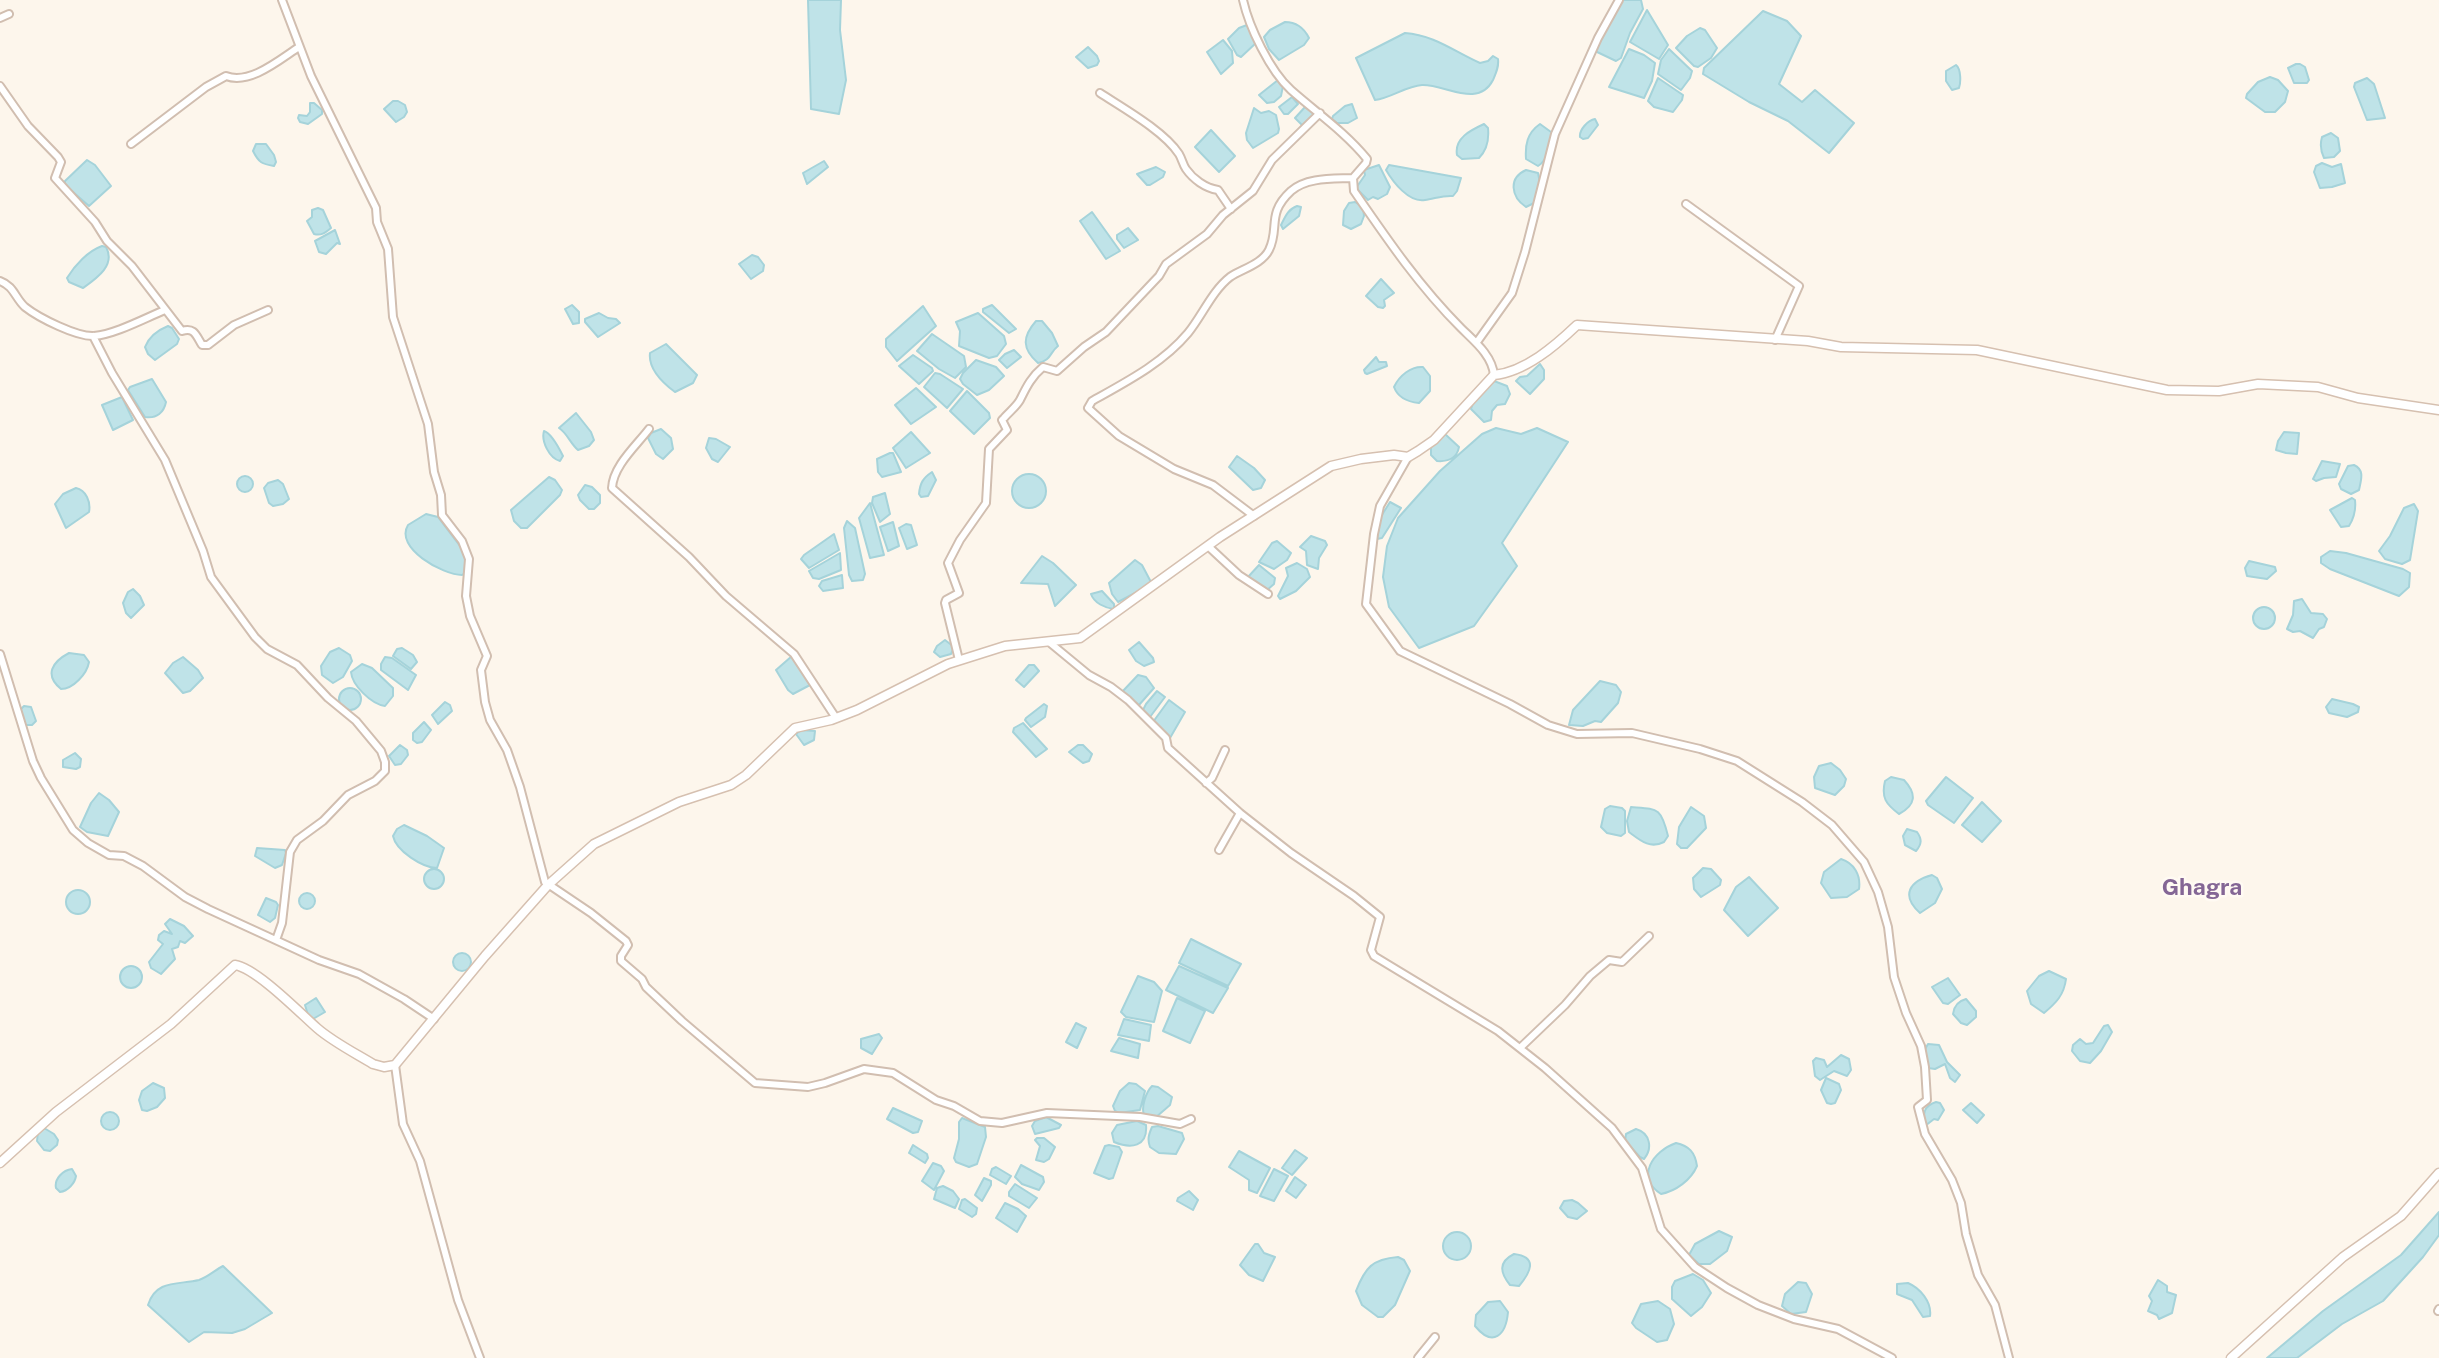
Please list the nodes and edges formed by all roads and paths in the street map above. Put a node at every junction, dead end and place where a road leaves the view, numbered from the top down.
1 (282, 0) edge
2 (1243, 0) edge
3 (1619, 0) edge
4 (9, 14) dead end
5 (0, 18) edge
6 (299, 47) junction
7 (0, 86) edge
8 (1100, 93) dead end
9 (1320, 113) junction
10 (131, 144) dead end
11 (1353, 177) junction
12 (1686, 204) dead end
13 (1231, 209) junction
14 (0, 281) edge
15 (165, 310) junction
16 (268, 310) dead end
17 (93, 336) junction
18 (1775, 340) junction
19 (1477, 342) junction
20 (1494, 375) junction
21 (2439, 410) edge
22 (649, 429) dead end
23 (1408, 457) junction
24 (1254, 516) junction
25 (1209, 547) junction
26 (1268, 594) dead end
27 (1049, 642) junction
28 (0, 654) edge
29 (959, 660) junction
30 (836, 718) junction
31 (1225, 750) dead end
32 (1206, 783) junction
33 (1240, 813) junction
34 (1219, 850) dead end
35 (548, 885) junction
36 (1649, 936) dead end
37 (276, 940) junction
38 (434, 1019) junction
39 (1520, 1048) junction
40 (395, 1065) junction
41 (1191, 1119) dead end
42 (0, 1163) edge
43 (2439, 1172) edge
44 (1435, 1337) dead end
45 (480, 1358) edge
46 (1418, 1358) edge
47 (1892, 1358) edge
48 (2009, 1358) edge
49 (2231, 1358) edge

1 - 6 street
2 - 9 street
3 - 19 street
4 - 5 street
6 - 10 street
6 - 35 street
7 - 15 street
8 - 13 street
9 - 11 street
9 - 13 street
11 - 19 street
11 - 24 street
12 - 18 street
13 - 29 street
14 - 17 street
15 - 16 street
15 - 17 street
17 - 37 street
18 - 20 street
18 - 21 street
19 - 20 street
20 - 23 street
22 - 30 street
23 - 24 street
23 - 48 street
24 - 25 street
25 - 26 street
25 - 27 street
27 - 29 street
27 - 32 street
28 - 37 street
29 - 30 street
30 - 35 street
31 - 32 street
32 - 33 street
33 - 34 street
33 - 39 street
35 - 38 street
35 - 41 street
36 - 39 street
37 - 38 street
38 - 40 street
39 - 47 street
40 - 42 street
40 - 45 street
43 - 49 street
44 - 46 street

